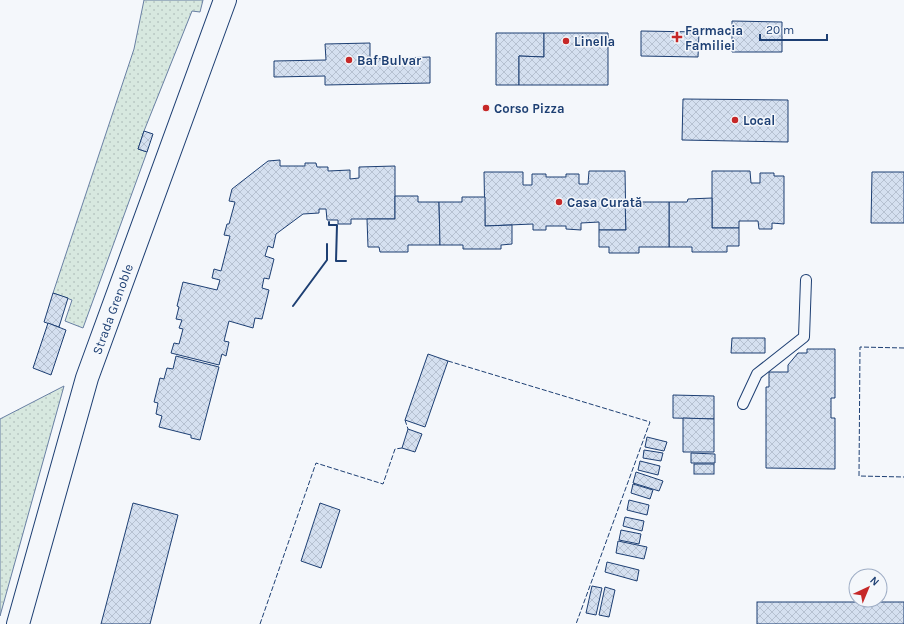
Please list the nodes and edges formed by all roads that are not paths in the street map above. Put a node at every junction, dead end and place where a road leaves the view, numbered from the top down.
1 (225, 0) edge
2 (806, 280) dead end
3 (743, 404) dead end
4 (18, 624) edge

1 - 4 highway, Strada Grenoble
2 - 3 lane

